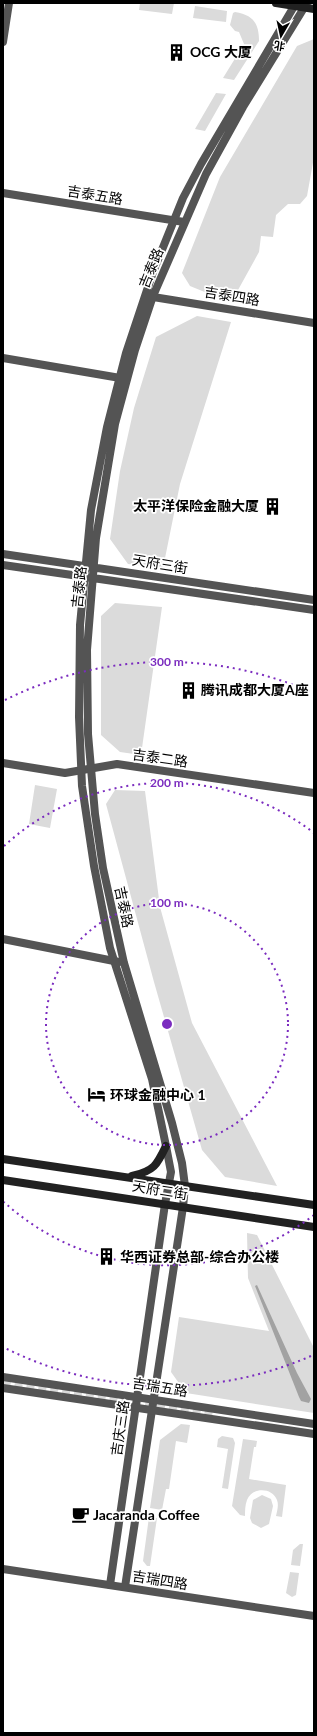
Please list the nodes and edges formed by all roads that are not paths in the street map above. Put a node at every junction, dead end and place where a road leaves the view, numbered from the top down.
1 (9, 3) edge
2 (276, 3) edge
3 (295, 4) edge
4 (306, 5) edge
5 (314, 9) edge
6 (3, 42) edge
7 (3, 193) edge
8 (174, 221) junction
9 (184, 222) junction
10 (149, 296) junction
11 (314, 323) edge
12 (3, 358) edge
13 (123, 379) junction
14 (3, 554) edge
15 (3, 565) edge
16 (85, 566) junction
17 (94, 568) junction
18 (84, 577) junction
19 (93, 578) junction
20 (314, 600) edge
21 (314, 610) edge
22 (3, 763) edge
23 (92, 768) junction
24 (81, 770) junction
25 (314, 793) edge
26 (3, 939) edge
27 (114, 961) junction
28 (124, 963) junction
29 (166, 1146) junction
30 (3, 1159) edge
31 (115, 1175) junction
32 (3, 1180) edge
33 (170, 1184) junction
34 (186, 1186) junction
35 (166, 1204) junction
36 (314, 1205) edge
37 (183, 1207) junction
38 (314, 1227) edge
39 (3, 1377) edge
40 (3, 1388) edge
41 (137, 1397) junction
42 (154, 1399) junction
43 (136, 1408) junction
44 (152, 1410) junction
45 (314, 1424) edge
46 (314, 1434) edge
47 (3, 1569) edge
48 (110, 1585) junction
49 (125, 1587) junction
50 (314, 1616) edge

1 - 6 street
2 - 3 main road
3 - 4 main road
3 - 8 street, 吉泰路
4 - 5 main road
4 - 9 street, 吉泰路
7 - 8 street, 吉泰五路
8 - 9 street, 吉泰五路
8 - 10 street, 吉泰路
9 - 10 street, 吉泰路
10 - 11 street, 吉泰四路
10 - 13 street, 吉泰路
12 - 13 street
13 - 16 street, 吉泰路
13 - 17 street, 吉泰路
14 - 16 street, 天府三街
15 - 18 street, 天府三街
16 - 17 street, 天府三街
16 - 18 street, 吉泰路
17 - 19 street, 吉泰路
17 - 20 street, 天府三街
18 - 19 street, 天府三街
18 - 24 street, 吉泰路
19 - 21 street, 天府三街
19 - 23 street, 吉泰路
22 - 24 street, 吉泰二路
23 - 24 street, 吉泰二路
23 - 25 street, 吉泰二路
23 - 28 street, 吉泰路
24 - 27 street, 吉泰路
26 - 27 street
27 - 28 street
27 - 29 street, 吉泰路
28 - 34 street, 吉泰路
29 - 31 main road
29 - 33 street, 吉泰路
30 - 31 main road, 天府二街
31 - 33 main road, 天府二街
32 - 35 main road, 天府二街
33 - 34 main road, 天府二街
33 - 35 street, 吉泰路
34 - 36 main road, 天府二街
34 - 37 street, 吉泰路
35 - 37 main road, 天府二街
35 - 41 street, 吉庆三路
37 - 38 main road, 天府二街
37 - 42 street, 吉庆三路
39 - 41 street, 吉瑞五路
40 - 43 street, 吉瑞五路
41 - 42 street, 吉瑞五路
41 - 43 street, 吉庆三路
42 - 44 street, 吉庆三路
42 - 45 street, 吉瑞五路
43 - 44 street, 吉瑞五路
43 - 48 street, 吉庆三路
44 - 46 street, 吉瑞五路
44 - 49 street, 吉庆三路
47 - 48 street, 吉瑞四路
48 - 49 street, 吉瑞四路
49 - 50 street, 吉瑞四路

